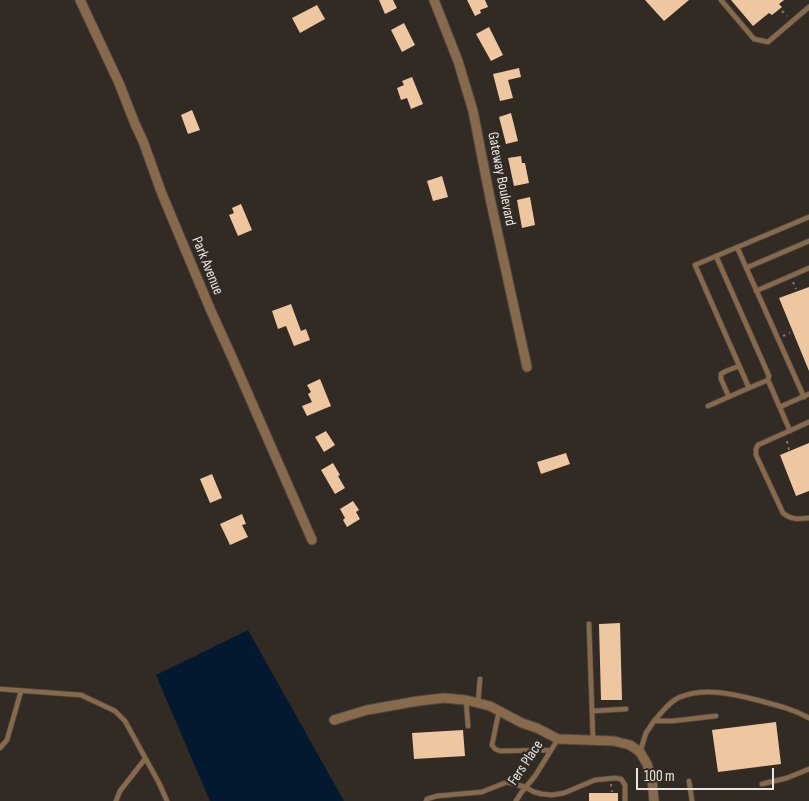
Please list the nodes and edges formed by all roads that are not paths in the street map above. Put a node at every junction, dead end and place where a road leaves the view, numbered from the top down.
1 (80, 0) edge
2 (434, 0) edge
3 (721, 0) edge
4 (809, 7) edge
5 (809, 217) edge
6 (809, 240) edge
7 (737, 247) junction
8 (716, 256) junction
9 (746, 268) junction
10 (809, 268) edge
11 (756, 291) junction
12 (527, 366) dead end
13 (739, 366) junction
14 (768, 380) junction
15 (749, 388) junction
16 (806, 396) edge
17 (729, 397) junction
18 (708, 406) dead end
19 (780, 407) junction
20 (809, 422) edge
21 (790, 431) junction
22 (809, 518) edge
23 (312, 540) dead end
24 (589, 624) dead end
25 (480, 680) dead end
26 (0, 689) edge
27 (21, 691) junction
28 (466, 700) junction
29 (478, 703) junction
30 (626, 709) dead end
31 (499, 711) junction
32 (592, 711) junction
33 (716, 716) dead end
34 (809, 718) edge
35 (334, 720) dead end
36 (654, 720) junction
37 (468, 726) dead end
38 (558, 739) junction
39 (593, 740) junction
40 (0, 748) edge
41 (551, 750) junction
42 (640, 752) junction
43 (146, 759) junction
44 (809, 769) edge
45 (689, 781) dead end
46 (762, 784) dead end
47 (525, 787) junction
48 (116, 801) edge
49 (167, 801) edge
50 (426, 801) edge
51 (516, 801) edge
52 (625, 801) edge
53 (654, 801) edge
54 (692, 801) edge

1 - 23 street, Park Avenue
2 - 12 street, Gateway Boulevard
3 - 4 lane
5 - 7 lane
6 - 9 lane
7 - 8 lane
7 - 9 lane
8 - 13 lane
8 - 14 lane
9 - 11 lane
10 - 11 lane
11 - 16 lane
13 - 15 lane
13 - 17 lane
14 - 15 lane
14 - 19 lane
15 - 17 lane
16 - 19 lane
17 - 18 lane
19 - 21 lane
20 - 21 lane
21 - 22 lane
24 - 32 lane
25 - 29 lane
26 - 27 lane
27 - 40 lane
27 - 43 lane
28 - 29 street
28 - 35 street
28 - 37 lane
29 - 31 street
30 - 32 lane
31 - 38 street
31 - 41 lane
32 - 39 lane
33 - 36 lane
34 - 36 lane
36 - 42 lane
38 - 39 street
38 - 41 lane, Fers Place
39 - 42 street
41 - 47 lane, Fers Place
42 - 53 street
43 - 48 lane
43 - 49 lane
44 - 46 lane
45 - 54 lane
47 - 50 lane
47 - 51 lane, Fers Place
47 - 52 lane

